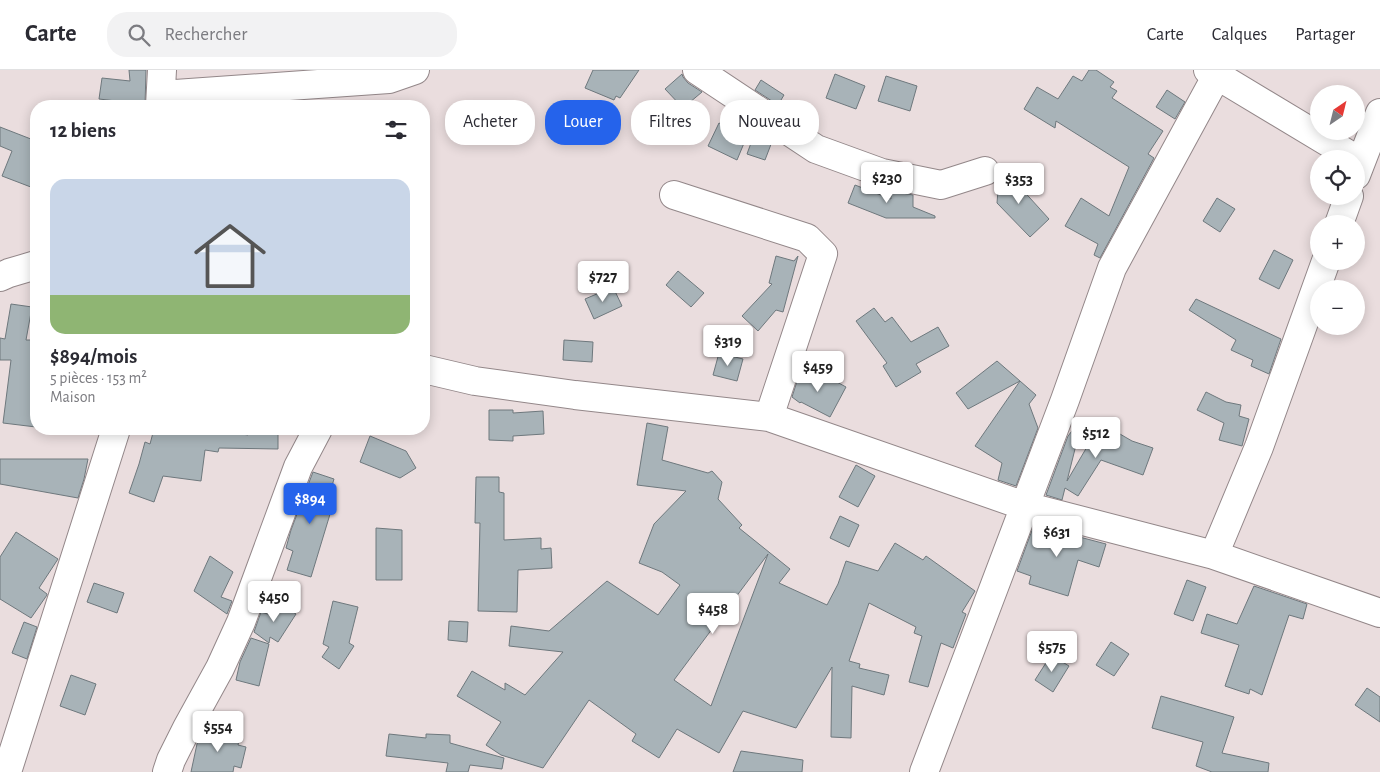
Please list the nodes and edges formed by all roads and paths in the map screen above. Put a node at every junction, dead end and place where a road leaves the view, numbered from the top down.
1 (414, 70) edge
2 (697, 70) edge
3 (1213, 72) edge
4 (161, 90) edge
5 (1380, 113) edge
6 (1337, 150) edge
7 (1365, 157) edge
8 (985, 172) dead end
9 (674, 195) dead end
10 (30, 267) edge
11 (1323, 270) edge
12 (0, 277) edge
13 (430, 370) edge
14 (769, 417) junction
15 (114, 435) edge
16 (315, 435) edge
17 (1025, 506) junction
18 (1214, 555) junction
19 (1380, 613) edge
20 (7, 772) edge
21 (167, 772) edge
22 (924, 772) edge

1 - 4 street
2 - 8 street
3 - 6 street
3 - 17 street
5 - 7 street
9 - 14 street
10 - 12 street
11 - 18 street
13 - 14 street
14 - 17 street
15 - 20 street
16 - 21 street
17 - 18 street
17 - 22 street
18 - 19 street

